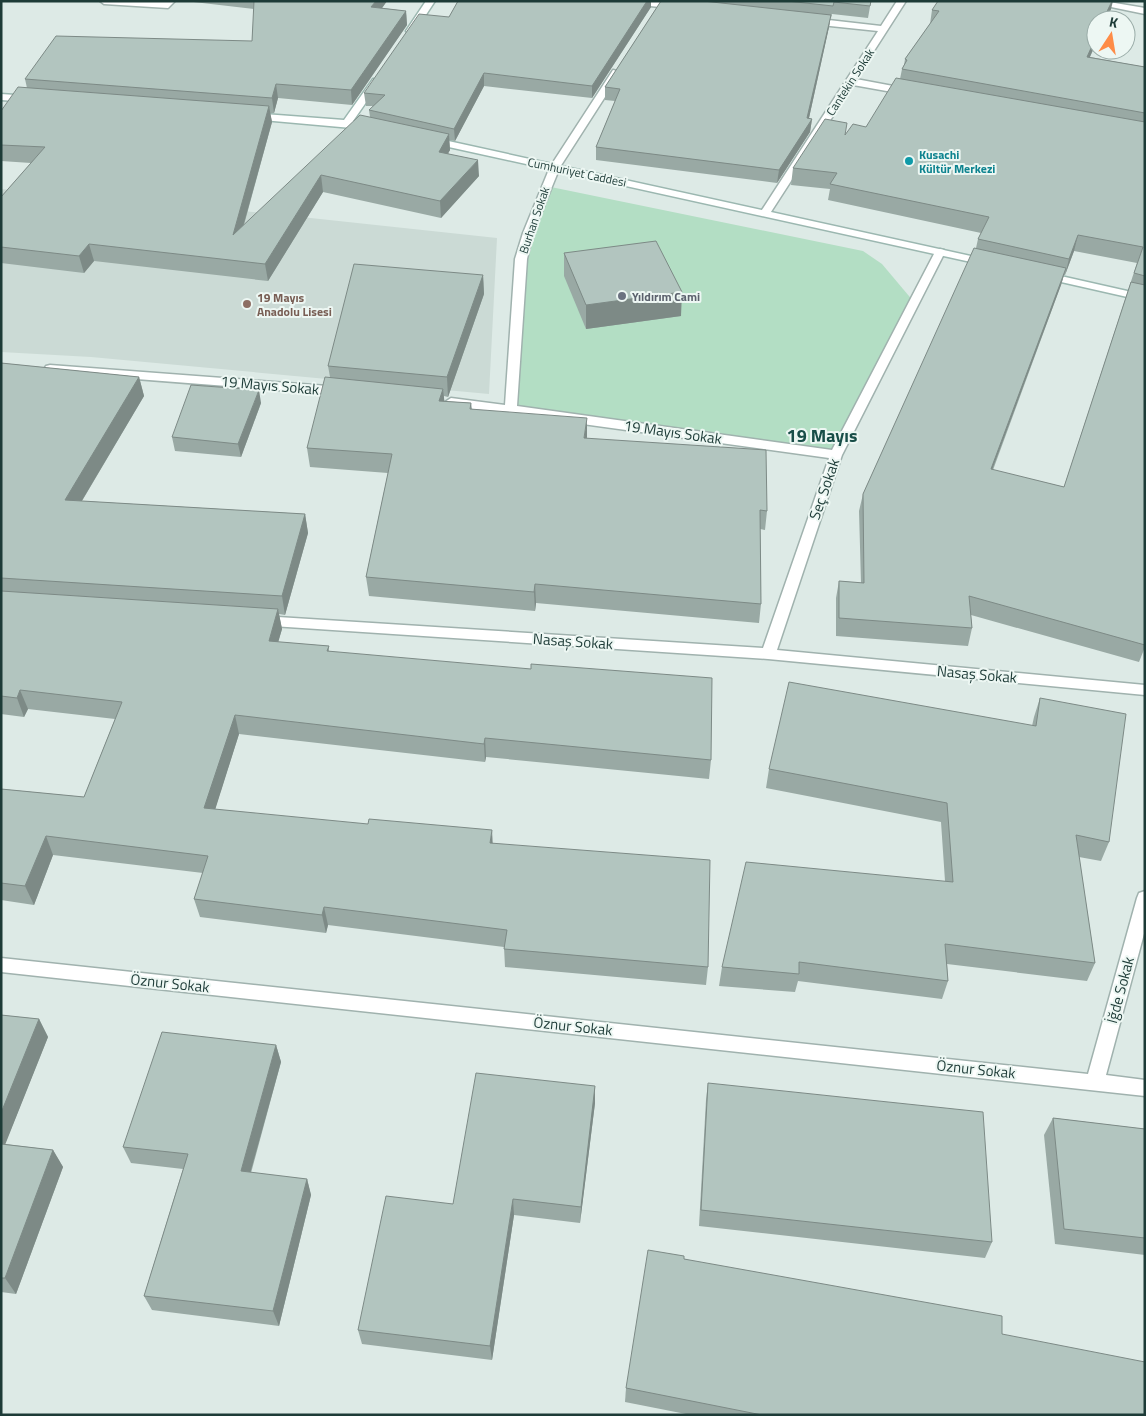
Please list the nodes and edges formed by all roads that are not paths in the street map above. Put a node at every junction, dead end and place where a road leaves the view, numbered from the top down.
1 (104, 1) edge
2 (171, 1) edge
3 (431, 1) edge
4 (631, 1) edge
5 (902, 1) edge
6 (1086, 1) edge
7 (689, 7) edge
8 (1145, 11) edge
9 (797, 19) edge
10 (885, 29) junction
11 (403, 42) edge
12 (623, 61) edge
13 (381, 74) edge
14 (849, 81) junction
15 (916, 94) edge
16 (1, 97) edge
17 (41, 100) edge
18 (238, 115) edge
19 (347, 123) junction
20 (385, 131) edge
21 (423, 139) edge
22 (555, 167) junction
23 (765, 213) junction
24 (940, 252) junction
25 (996, 264) edge
26 (1033, 273) edge
27 (1145, 298) edge
28 (39, 369) edge
29 (356, 392) edge
30 (433, 401) edge
31 (511, 409) junction
32 (836, 455) junction
33 (250, 620) edge
34 (768, 654) junction
35 (1145, 690) edge
36 (1145, 898) edge
37 (1, 965) edge
38 (1095, 1082) junction
39 (1145, 1088) edge

1 - 2 street
3 - 11 street
4 - 7 street
5 - 10 street, Cantekin Sokak
6 - 8 street
9 - 10 street
10 - 14 street, Cantekin Sokak
12 - 22 street, Burhan Sokak
13 - 19 street
14 - 15 street
14 - 23 street, Cantekin Sokak
16 - 17 street
18 - 19 street
19 - 20 street
21 - 22 street, Cumhuriyet Caddesi
22 - 23 street, Cumhuriyet Caddesi
22 - 31 street, Burhan Sokak
23 - 24 street, Cumhuriyet Caddesi
24 - 25 street, Cumhuriyet Caddesi
24 - 32 street, Seç Sokak
26 - 27 street
28 - 29 street, 19 Mayıs Sokak
30 - 31 street, 19 Mayıs Sokak
31 - 32 street, 19 Mayıs Sokak
32 - 34 street, Seç Sokak
33 - 34 street, Nasaş Sokak
34 - 35 street, Nasaş Sokak
36 - 38 street, İğde Sokak
37 - 38 street, Öznur Sokak
38 - 39 street, Öznur Sokak

